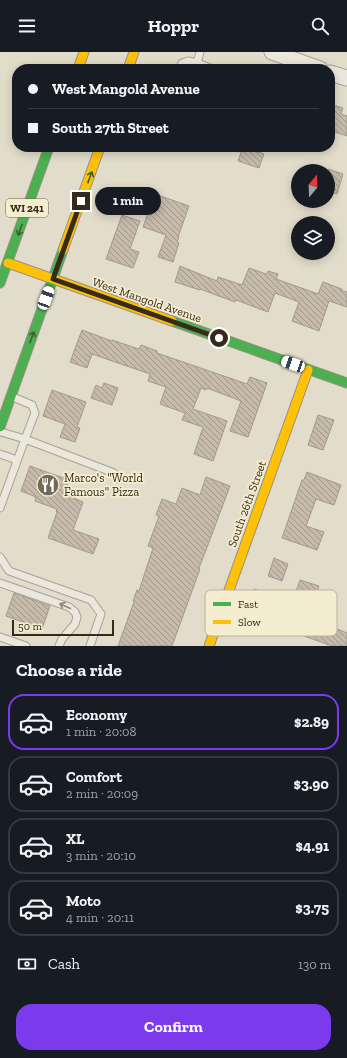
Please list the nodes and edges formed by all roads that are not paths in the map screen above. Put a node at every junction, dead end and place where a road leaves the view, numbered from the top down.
1 (84, 52) edge
2 (134, 52) edge
3 (200, 52) edge
4 (272, 52) edge
5 (197, 63) joint
6 (80, 64) edge
7 (130, 64) edge
8 (182, 64) edge
9 (306, 64) edge
10 (335, 74) edge
11 (347, 78) edge
12 (47, 152) edge
13 (98, 152) edge
14 (8, 263) junction
15 (53, 279) junction
16 (0, 283) edge
17 (308, 370) junction
18 (347, 383) edge
19 (11, 396) junction
20 (0, 427) edge
21 (0, 431) edge
22 (25, 440) junction
23 (0, 454) edge
24 (17, 460) junction
25 (114, 473) dead end
26 (0, 508) edge
27 (0, 557) edge
28 (0, 583) edge
29 (233, 590) edge
30 (0, 636) edge
31 (26, 646) edge
32 (59, 646) edge
33 (90, 646) edge

1 - 6 street
2 - 7 street
3 - 5 lane
4 - 9 street
5 - 8 lane
10 - 11 street
12 -> 14 street, WI 241
15 -> 13 street
14 - 15 street, West Mangold Avenue
14 - 16 street, WI 241
15 - 17 street, West Mangold Avenue
19 -> 15 street
17 - 18 street, West Mangold Avenue
17 - 29 street, South 26th Street
19 - 20 street
19 - 22 lane
21 - 22 lane
22 - 24 lane
22 - 25 lane
23 - 24 lane
24 - 26 lane
27 - 33 lane
32 -> 28 lane
30 - 31 lane

